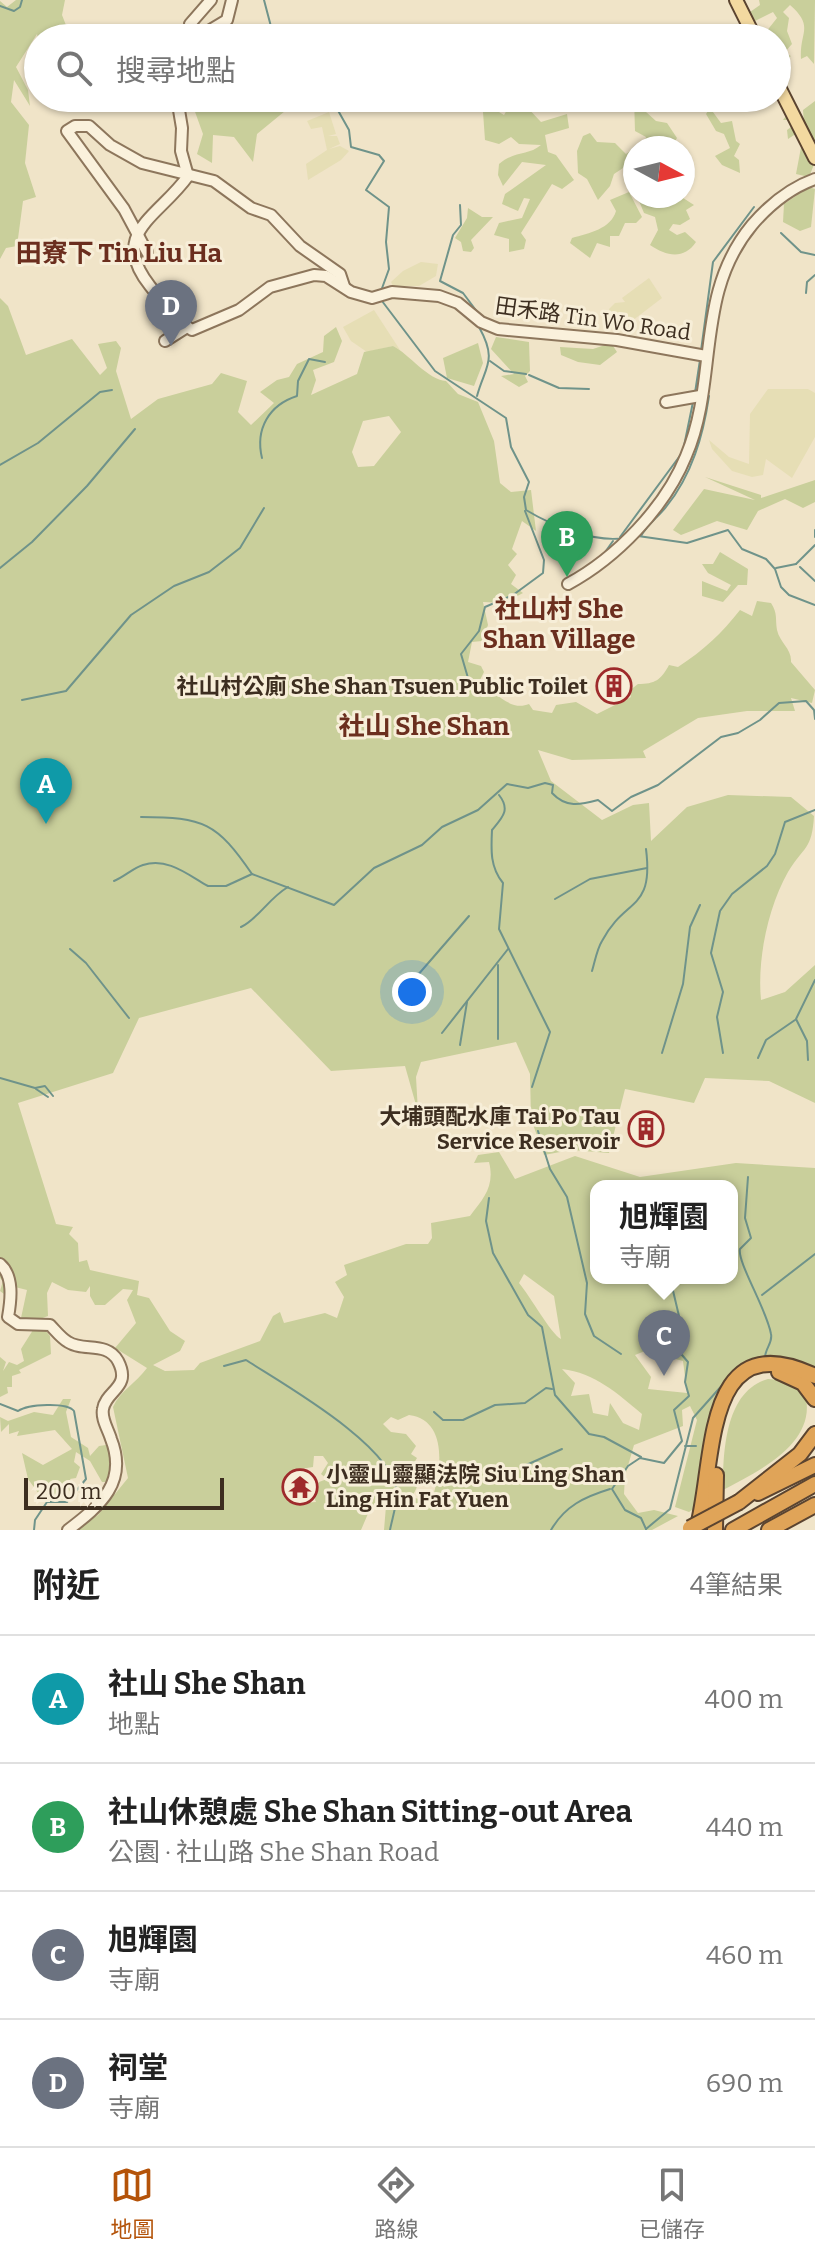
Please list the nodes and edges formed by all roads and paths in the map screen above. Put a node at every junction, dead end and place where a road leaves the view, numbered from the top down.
1 (211, 0) edge
2 (232, 0) edge
3 (736, 0) edge
4 (190, 24) edge
5 (220, 24) edge
6 (748, 24) edge
7 (791, 111) edge
8 (178, 112) edge
9 (96, 132) junction
10 (78, 145) junction
11 (815, 158) edge
12 (188, 176) junction
13 (815, 179) edge
14 (137, 232) junction
15 (147, 252) dead end
16 (344, 286) junction
17 (187, 327) junction
18 (165, 341) dead end
19 (706, 356) junction
20 (700, 396) junction
21 (666, 402) dead end
22 (568, 584) dead end
23 (0, 1264) edge
24 (815, 1376) edge
25 (815, 1399) edge
26 (815, 1434) edge
27 (815, 1465) edge
28 (815, 1484) edge
29 (765, 1486) junction
30 (815, 1505) edge
31 (68, 1530) edge
32 (685, 1530) edge
33 (697, 1530) edge
34 (715, 1530) edge
35 (733, 1530) edge
36 (769, 1530) edge

1 - 4 street
2 - 5 street
3 - 6 main road
7 - 11 main road
8 - 12 street
9 - 10 street
9 - 10 street
9 - 12 street
10 - 14 street
12 - 14 street
12 - 16 street
13 - 19 street
14 - 15 street
14 - 17 street
16 - 17 street, 田禾路 Tin Wo Road
16 - 19 street, 田禾路 Tin Wo Road
17 - 18 street, 田禾路 Tin Wo Road
19 - 20 street
20 - 21 street
20 - 22 street
23 - 31 street
24 - 33 highway
25 - 34 highway
26 - 29 highway
27 - 29 highway
28 - 35 highway
29 - 32 highway, bridge
30 - 36 highway

